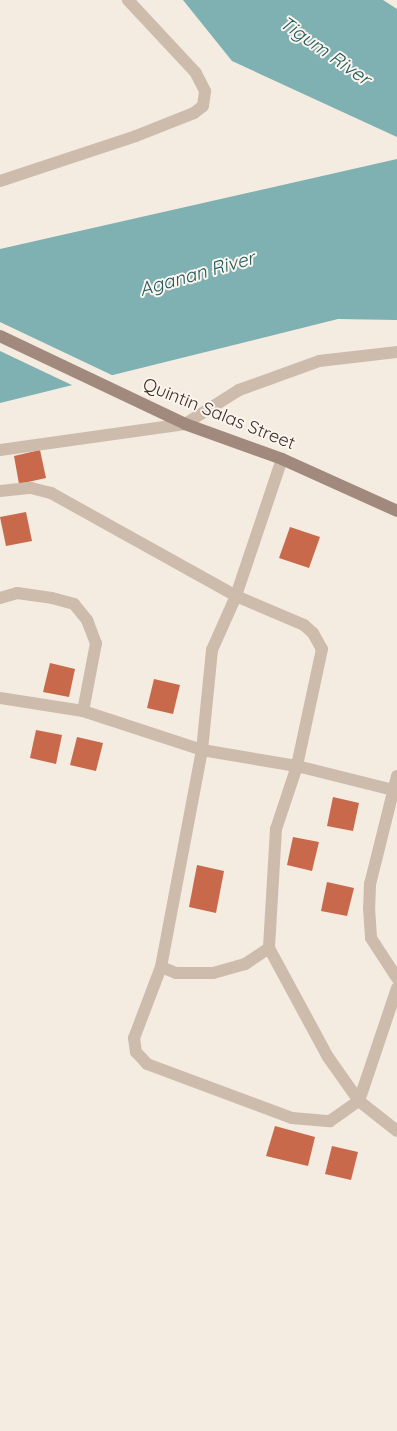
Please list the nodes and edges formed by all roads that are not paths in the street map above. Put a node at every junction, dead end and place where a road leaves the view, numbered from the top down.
1 (128, 0) edge
2 (0, 181) edge
3 (0, 336) edge
4 (397, 352) edge
5 (185, 424) junction
6 (0, 450) edge
7 (282, 458) junction
8 (0, 491) edge
9 (397, 511) edge
10 (236, 596) junction
11 (0, 598) edge
12 (0, 698) edge
13 (83, 710) junction
14 (202, 750) junction
15 (297, 766) junction
16 (397, 776) edge
17 (395, 790) edge
18 (269, 948) junction
19 (161, 967) junction
20 (397, 978) edge
21 (397, 988) edge
22 (358, 1101) junction
23 (397, 1131) edge

1 - 2 street
3 - 5 main road, Quintin Salas Street
4 - 5 street
5 - 6 street
5 - 7 main road, Quintin Salas Street
7 - 9 main road, Quintin Salas Street
7 - 10 street
8 - 10 street
10 - 14 street
10 - 15 street
11 - 13 street
12 - 13 street
13 - 14 street
14 - 15 street
14 - 19 street
15 - 17 street
15 - 18 street
16 - 17 street
17 - 20 street
18 - 19 street
18 - 22 street
19 - 22 street
21 - 22 street
22 - 23 street

